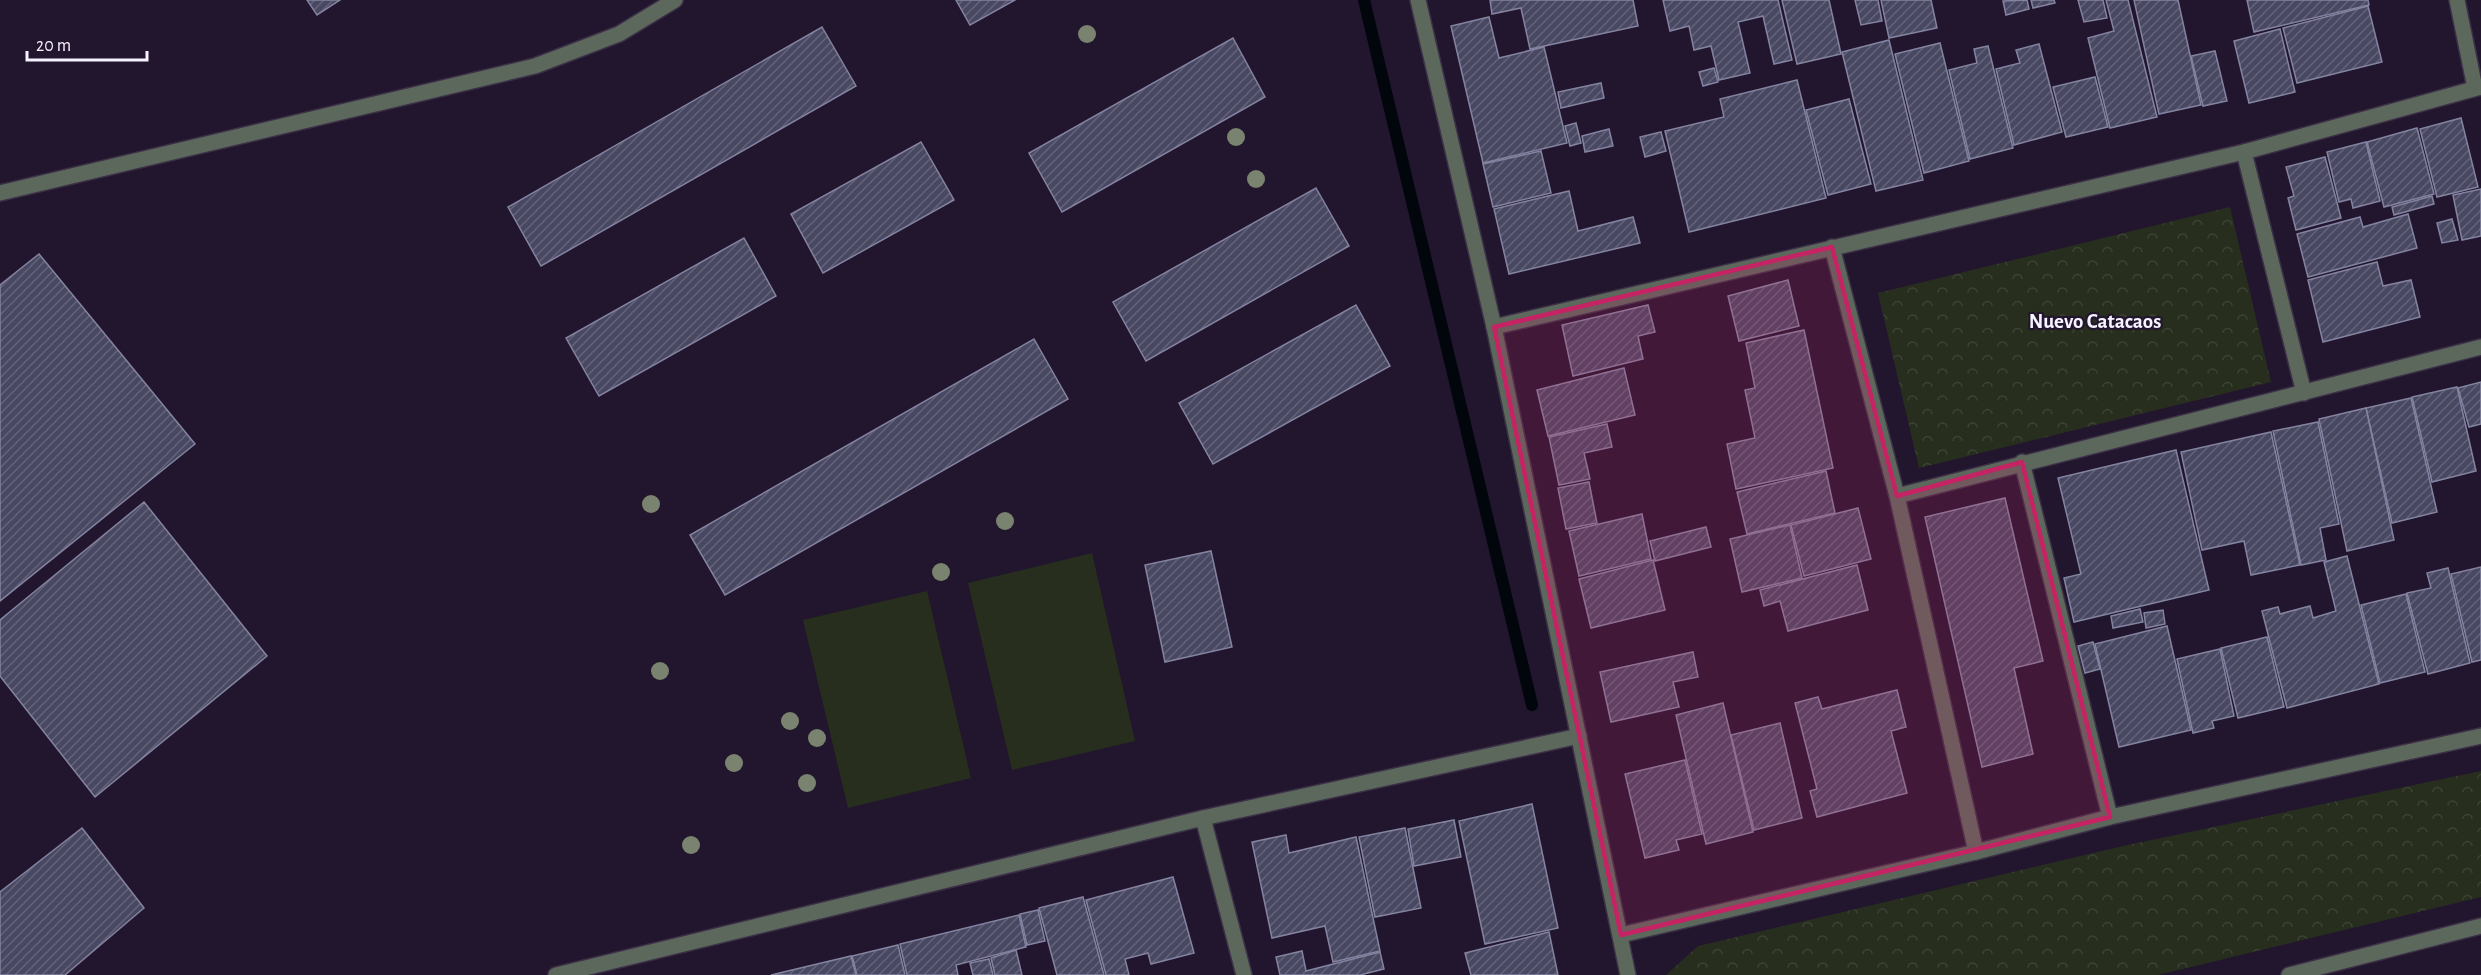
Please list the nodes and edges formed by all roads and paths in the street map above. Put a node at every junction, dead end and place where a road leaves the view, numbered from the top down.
1 (675, 0) edge
2 (1418, 0) edge
3 (2457, 0) edge
4 (2478, 88) edge
5 (2244, 152) junction
6 (0, 193) edge
7 (1832, 247) junction
8 (1494, 327) junction
9 (2481, 347) edge
10 (2304, 393) junction
11 (2022, 462) junction
12 (1897, 496) junction
13 (1579, 736) junction
14 (2481, 736) edge
15 (2110, 817) junction
16 (1203, 818) junction
17 (1976, 852) junction
18 (2481, 926) edge
19 (1621, 935) junction
20 (556, 975) edge
21 (1245, 975) edge
22 (1628, 975) edge
23 (2289, 975) edge

1 - 6 street
2 - 8 street
3 - 4 street
4 - 5 street
5 - 7 street
5 - 10 street
7 - 8 street
7 - 12 street
8 - 13 street
9 - 10 street
10 - 11 street
11 - 12 street
11 - 15 street
12 - 17 street
13 - 16 street
13 - 19 street
14 - 15 street
15 - 17 street
16 - 20 street
16 - 21 street
17 - 19 street
18 - 23 street
19 - 22 street

